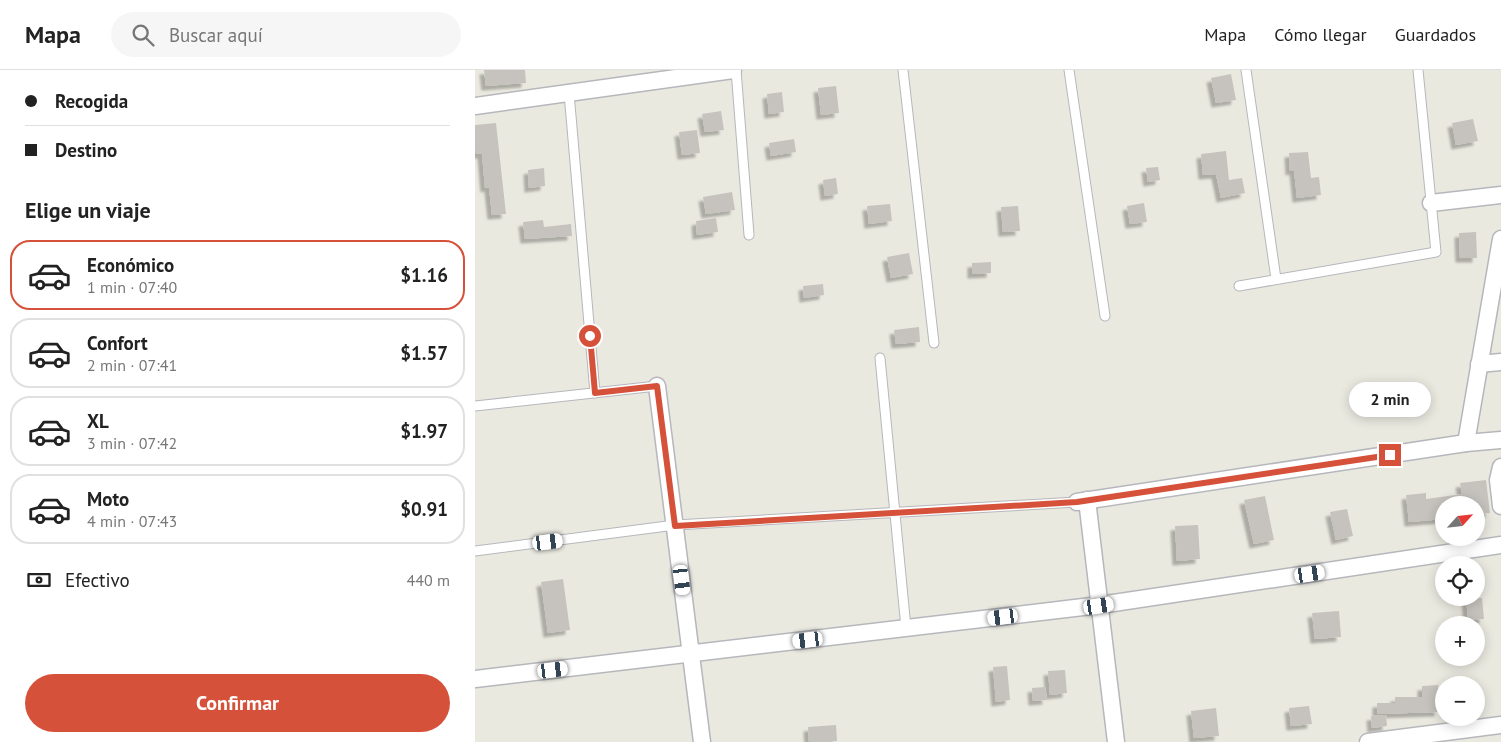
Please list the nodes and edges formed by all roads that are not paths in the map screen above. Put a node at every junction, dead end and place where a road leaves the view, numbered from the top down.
1 (734, 70) edge
2 (903, 70) edge
3 (1069, 70) edge
4 (1246, 70) edge
5 (1418, 70) edge
6 (569, 93) junction
7 (475, 106) edge
8 (1501, 194) edge
9 (1431, 203) junction
10 (749, 235) dead end
11 (1501, 239) edge
12 (1276, 279) junction
13 (1239, 286) dead end
14 (1105, 316) dead end
15 (934, 343) dead end
16 (879, 358) dead end
17 (1501, 362) edge
18 (1479, 364) junction
19 (657, 386) joint
20 (595, 393) junction
21 (475, 406) edge
22 (1501, 440) edge
23 (1466, 443) junction
24 (1501, 467) edge
25 (1082, 501) junction
26 (1501, 506) edge
27 (895, 513) junction
28 (675, 526) junction
29 (1501, 544) edge
30 (475, 551) edge
31 (1099, 606) junction
32 (906, 628) junction
33 (691, 654) junction
34 (475, 679) edge
35 (1501, 725) edge
36 (703, 742) edge
37 (1116, 742) edge
38 (1368, 742) edge

1 - 6 street
1 - 10 lane
2 - 15 lane
3 - 14 lane
4 - 12 lane
5 - 9 lane
6 - 7 street
6 - 20 lane
8 - 9 street
9 - 12 lane
11 - 18 street
12 - 13 lane
16 - 27 lane
17 - 18 street
18 - 23 street
19 - 20 lane
19 - 28 street
20 - 21 lane
22 - 23 street
23 - 25 street
24 - 26 street
25 - 27 lane
25 - 31 street
27 - 28 lane
27 - 32 lane
28 - 30 lane
28 - 33 street
29 - 31 street
31 - 32 street
31 - 37 street
32 - 33 street
33 - 34 street
33 - 36 street
35 - 38 street

